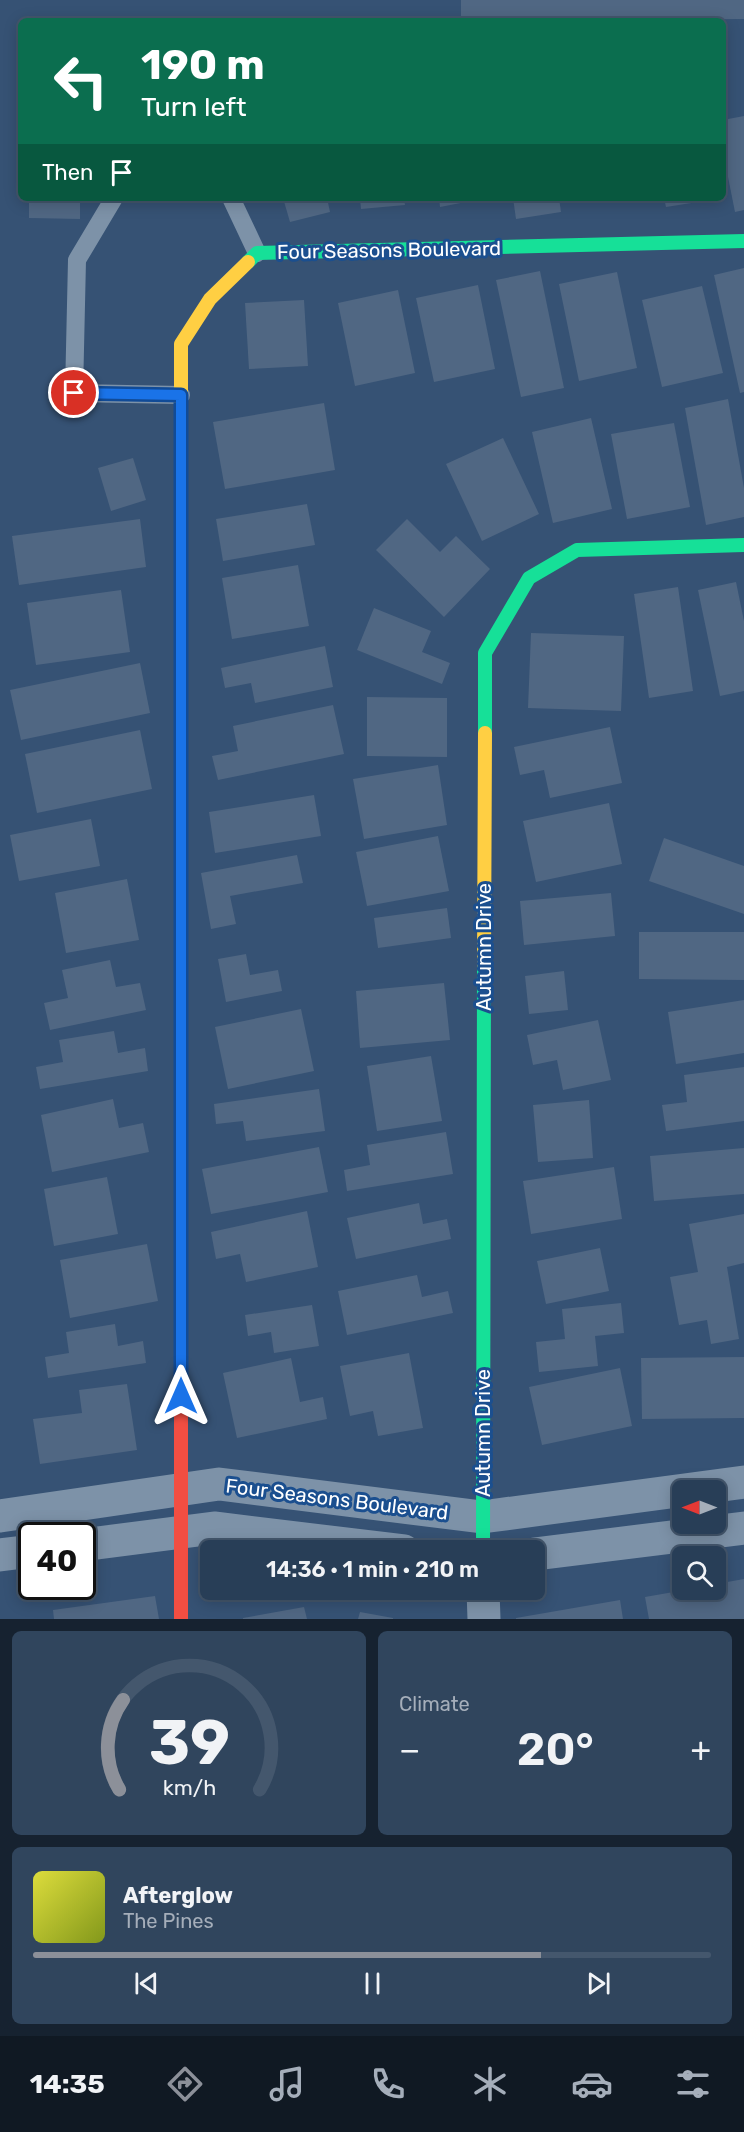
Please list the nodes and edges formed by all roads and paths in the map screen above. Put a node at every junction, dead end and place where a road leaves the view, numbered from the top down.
1 (112, 201) edge
2 (232, 201) edge
3 (744, 241) edge
4 (257, 253) junction
5 (181, 395) junction
6 (744, 545) edge
7 (744, 1482) edge
8 (181, 1491) junction
9 (0, 1516) edge
10 (482, 1517) junction
11 (744, 1528) edge
12 (181, 1533) junction
13 (313, 1540) edge
14 (483, 1540) edge
15 (96, 1543) edge
16 (18, 1553) edge
17 (545, 1553) edge
18 (0, 1555) edge
19 (483, 1600) edge
20 (182, 1619) edge
21 (484, 1619) edge

1 - 5 lane
2 - 4 lane
3 - 4 street, Four Seasons Boulevard
4 - 5 street, Four Seasons Boulevard
5 - 8 street, Four Seasons Boulevard
6 - 10 street, Autumn Drive
7 - 10 street, Four Seasons Boulevard
8 - 9 street, Four Seasons Boulevard
8 - 10 street, Four Seasons Boulevard
8 - 12 street, Four Seasons Boulevard
10 - 14 street, Autumn Drive
11 - 17 street
12 - 13 street
12 - 15 street
12 - 20 street, Four Seasons Boulevard
16 - 18 street
19 - 21 street

